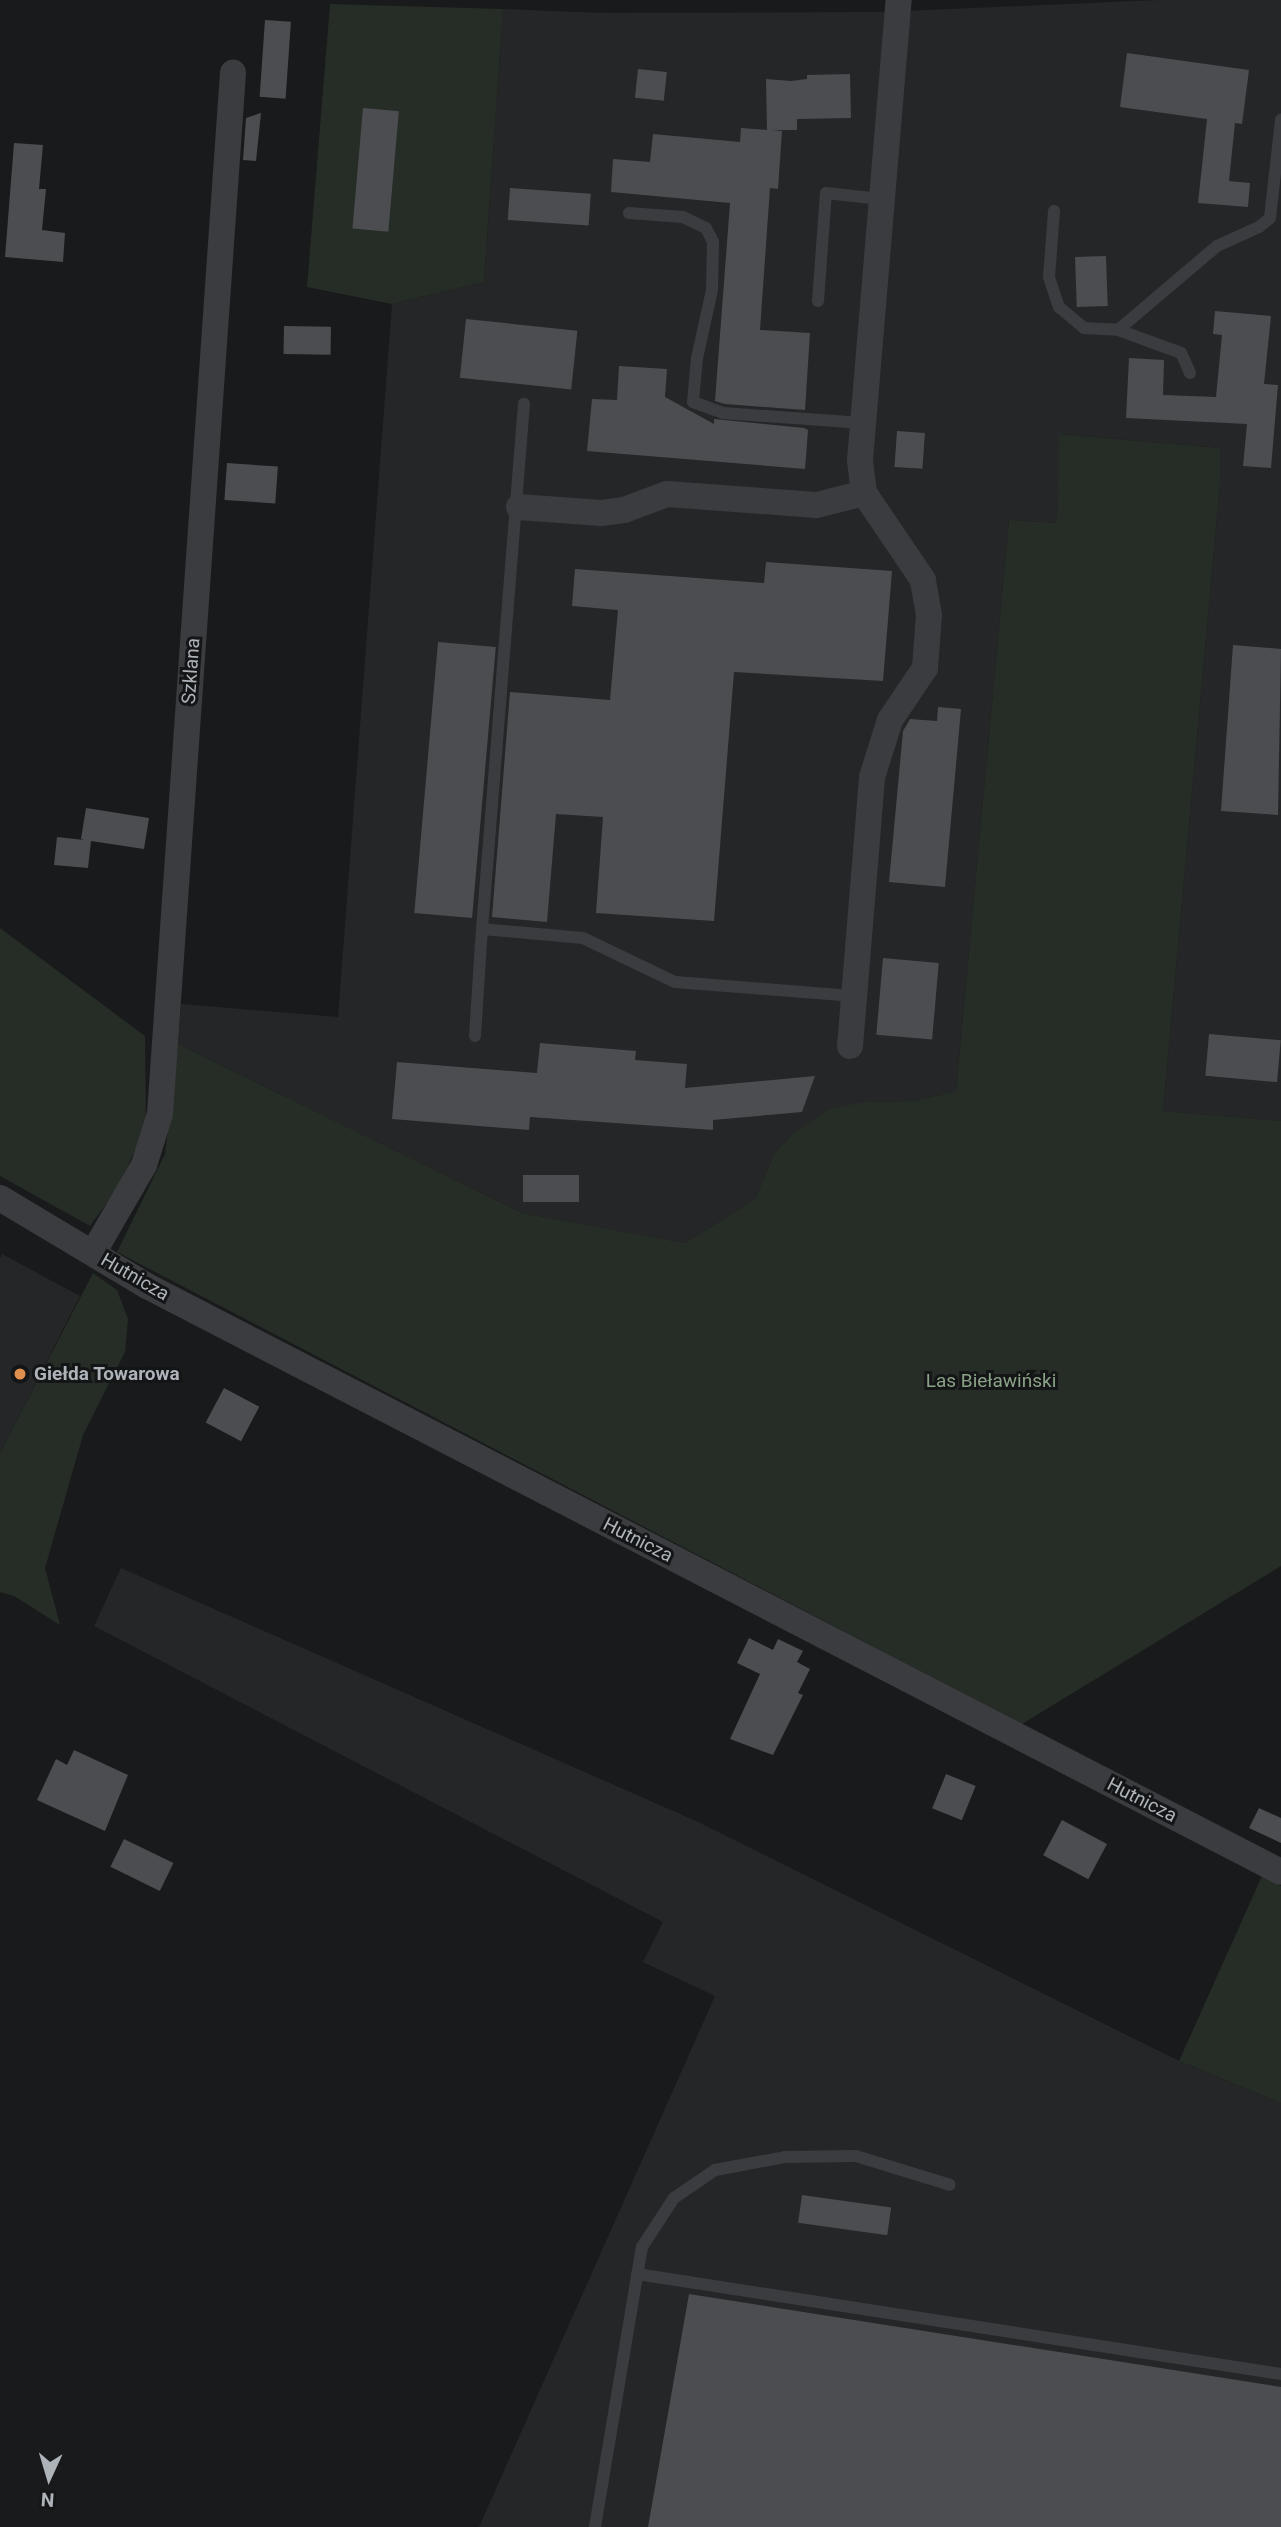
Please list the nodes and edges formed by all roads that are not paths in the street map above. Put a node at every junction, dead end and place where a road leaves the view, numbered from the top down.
1 (899, 0) edge
2 (233, 73) dead end
3 (1281, 120) edge
4 (881, 199) junction
5 (1054, 211) dead end
6 (629, 213) dead end
7 (818, 301) dead end
8 (1118, 330) junction
9 (1190, 373) dead end
10 (524, 404) dead end
11 (863, 422) junction
12 (864, 494) junction
13 (519, 507) junction
14 (482, 929) junction
15 (854, 996) junction
16 (475, 1037) dead end
17 (850, 1046) dead end
18 (1, 1202) edge
19 (93, 1253) junction
20 (1281, 1872) edge
21 (950, 2185) dead end
22 (637, 2274) junction
23 (1281, 2374) edge
24 (596, 2527) edge

1 - 4 street
2 - 19 street, Szklana
3 - 8 lane
4 - 7 lane
4 - 11 street
5 - 8 lane
6 - 11 lane
8 - 9 lane
10 - 13 lane
11 - 12 street
12 - 13 street
12 - 15 street
13 - 14 lane
14 - 15 lane
14 - 16 lane
15 - 17 street
18 - 19 street, Hutnicza
19 - 20 street, Hutnicza
21 - 22 lane
22 - 23 lane
22 - 24 lane

